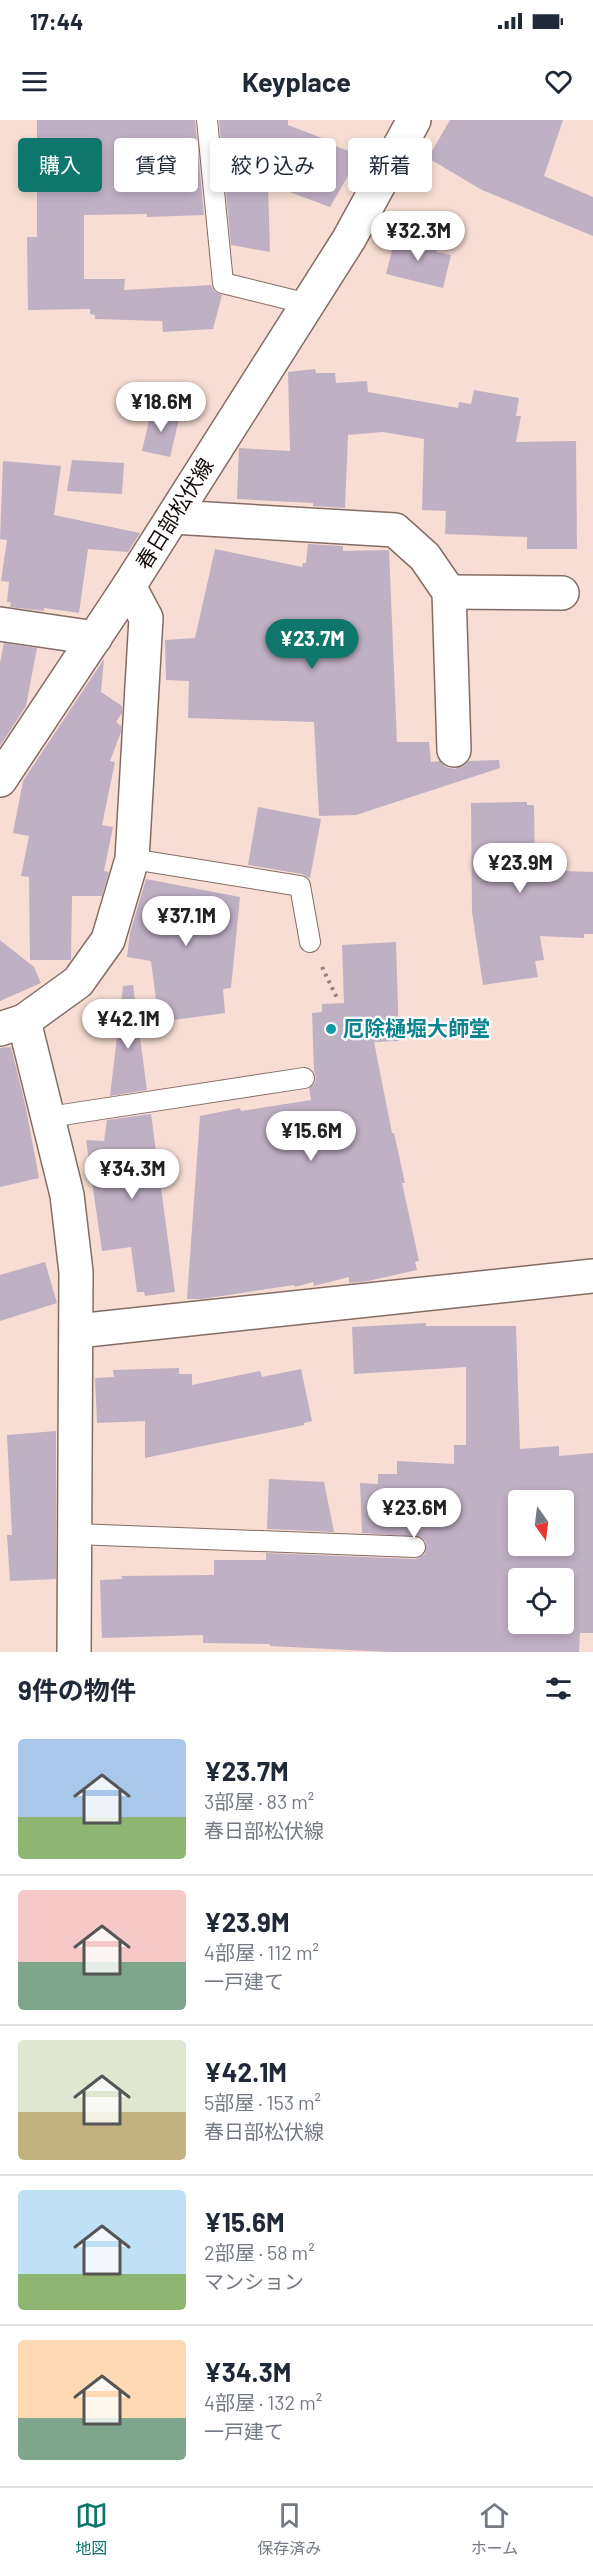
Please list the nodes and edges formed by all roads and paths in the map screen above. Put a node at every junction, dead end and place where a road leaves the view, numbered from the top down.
1 (207, 120) edge
2 (414, 120) edge
3 (308, 304) junction
4 (173, 517) junction
5 (129, 586) junction
6 (449, 592) junction
7 (562, 593) dead end
8 (0, 624) edge
9 (95, 638) junction
10 (454, 750) dead end
11 (0, 780) edge
12 (132, 860) junction
13 (310, 942) dead end
14 (12, 1025) edge
15 (304, 1078) dead end
16 (49, 1117) junction
17 (593, 1276) edge
18 (77, 1331) junction
19 (75, 1534) junction
20 (415, 1547) dead end
21 (74, 1652) edge

1 - 3 lane
2 - 3 street, 春日部松伏線
3 - 4 street, 春日部松伏線
4 - 5 street, 春日部松伏線
4 - 6 street
5 - 9 street, 春日部松伏線
5 - 12 street
6 - 7 street
6 - 10 street
8 - 9 street
9 - 11 street, 春日部松伏線
12 - 13 lane
12 - 14 street
14 - 16 street
15 - 16 lane
16 - 18 street
17 - 18 street
18 - 19 street
19 - 20 lane
19 - 21 street

